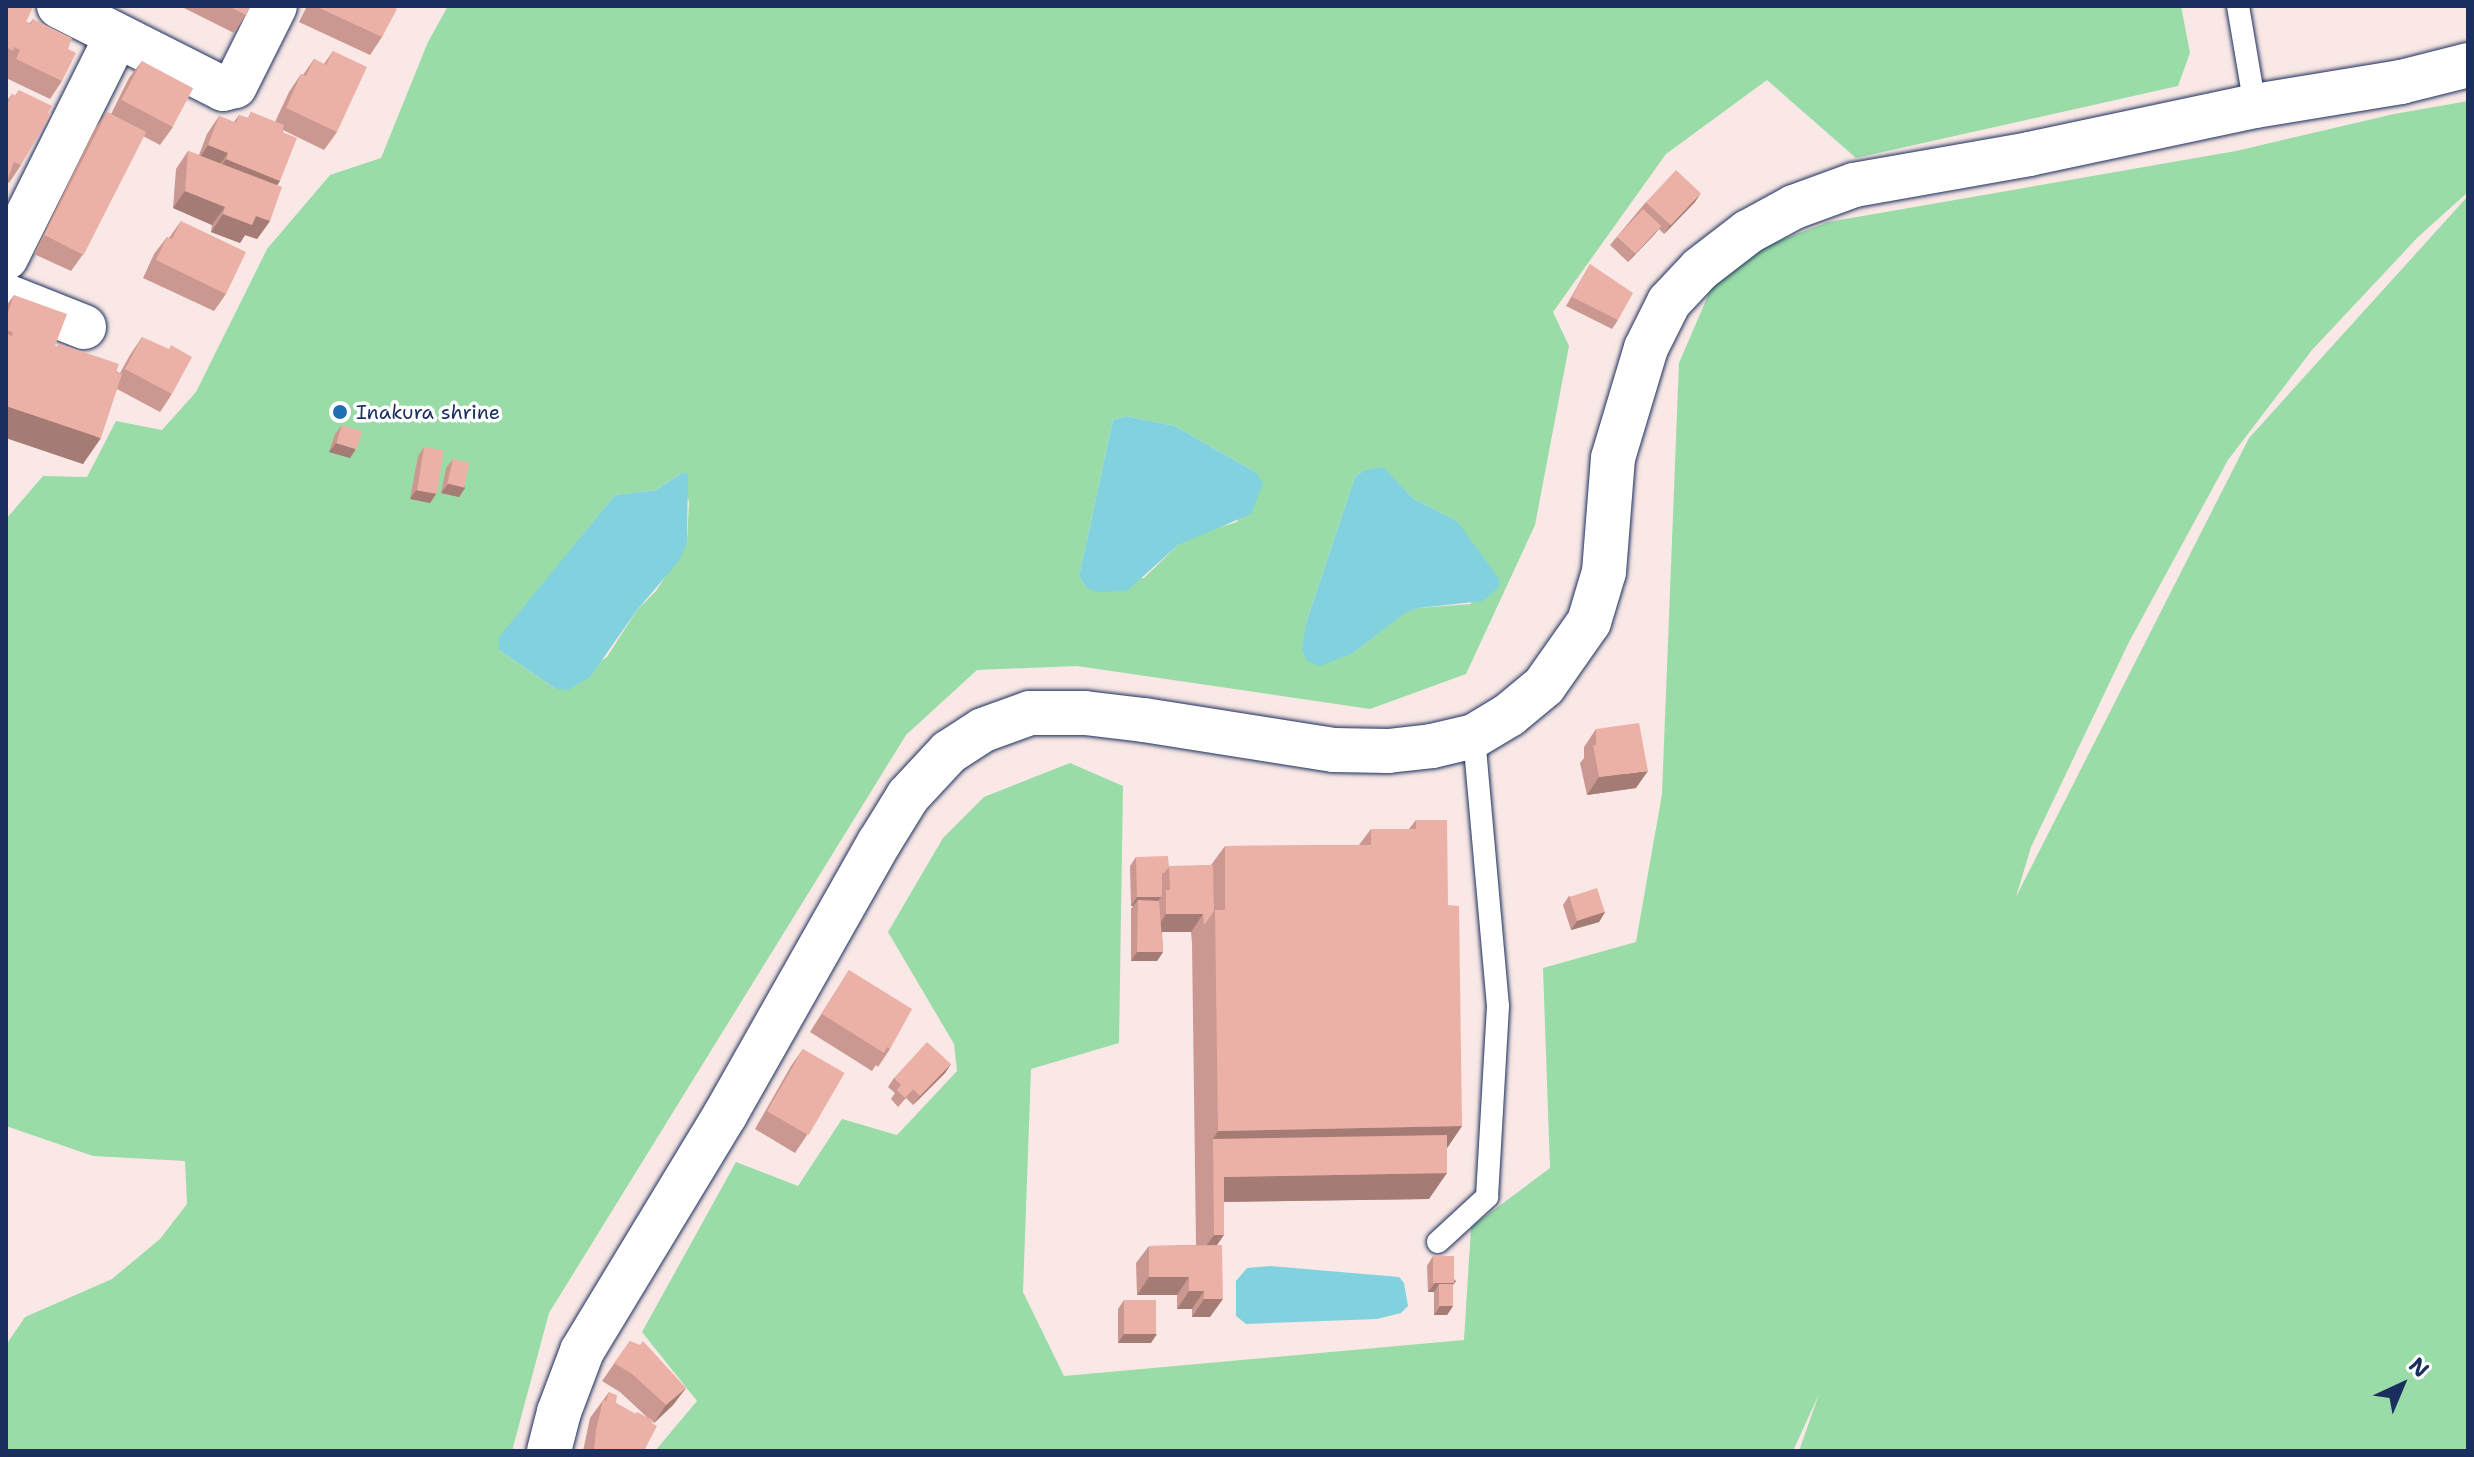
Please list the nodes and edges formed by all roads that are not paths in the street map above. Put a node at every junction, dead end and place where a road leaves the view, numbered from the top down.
1 (59, 6) edge
2 (275, 6) edge
3 (2238, 6) edge
4 (116, 37) junction
5 (2468, 65) edge
6 (2255, 106) junction
7 (6, 258) edge
8 (6, 296) edge
9 (84, 327) dead end
10 (1474, 736) junction
11 (1438, 1242) dead end
12 (549, 1451) edge

1 - 4 street
2 - 4 street
3 - 6 lane
4 - 7 street
5 - 6 street
6 - 10 street
8 - 9 street
10 - 11 lane
10 - 12 street

